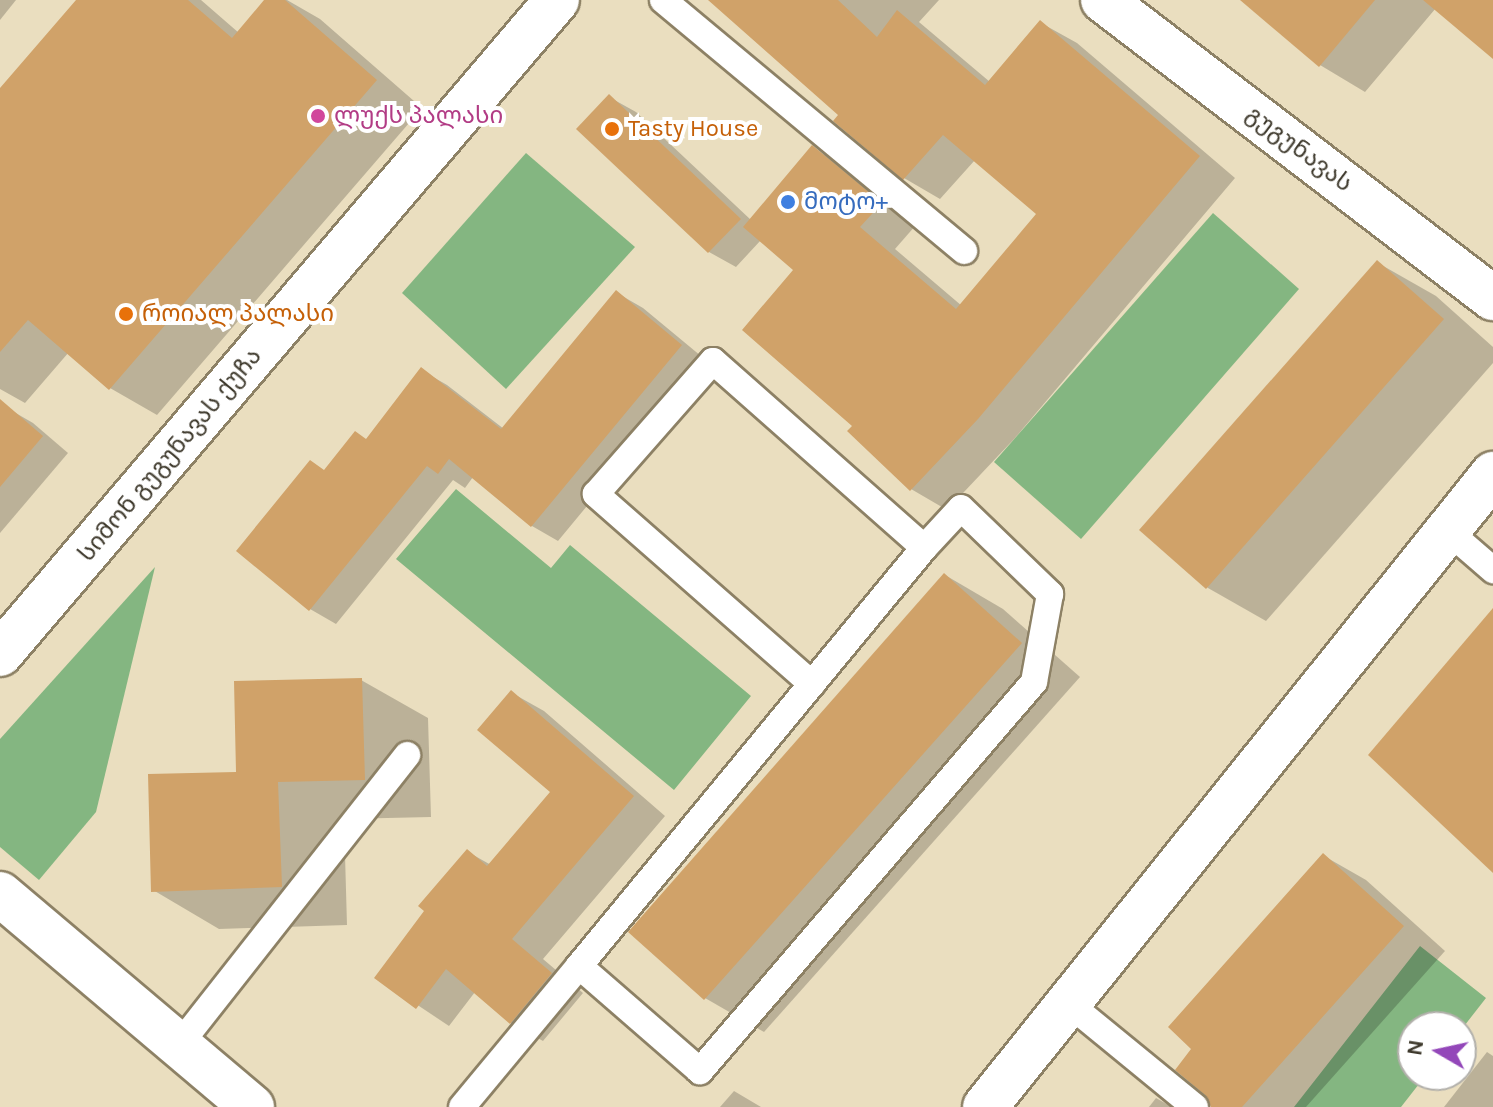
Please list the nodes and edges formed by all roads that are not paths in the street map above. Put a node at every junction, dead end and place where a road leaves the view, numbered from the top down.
1 (557, 0) edge
2 (663, 0) edge
3 (1103, 0) edge
4 (964, 251) dead end
5 (1493, 298) edge
6 (1493, 474) edge
7 (1448, 531) junction
8 (924, 548) junction
9 (1493, 570) edge
10 (0, 654) edge
11 (812, 684) junction
12 (407, 755) dead end
13 (0, 894) edge
14 (579, 966) junction
15 (1068, 1003) junction
16 (179, 1045) junction
17 (252, 1107) edge
18 (462, 1107) edge
19 (985, 1107) edge
20 (1195, 1107) edge

1 - 10 street, სიმონ გუგუნავას ქუჩა
2 - 4 lane
3 - 5 street, გუგუნავას
6 - 7 street
7 - 9 lane
7 - 15 street
8 - 11 lane
8 - 11 lane
8 - 14 lane
11 - 14 lane
12 - 16 lane
13 - 16 street
14 - 18 lane
15 - 19 street
15 - 20 lane
16 - 17 street

